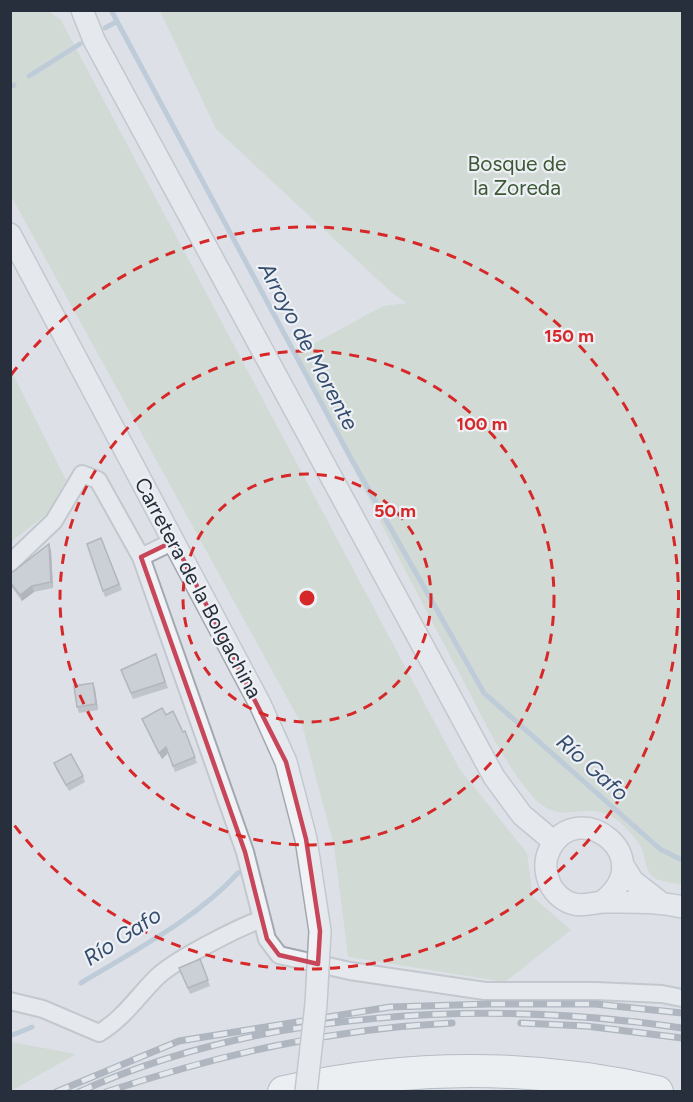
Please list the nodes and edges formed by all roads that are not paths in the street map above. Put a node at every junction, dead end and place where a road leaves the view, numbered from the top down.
1 (65, 10) edge
2 (82, 10) edge
3 (94, 40) junction
4 (10, 234) edge
5 (174, 541) junction
6 (141, 557) junction
7 (10, 562) edge
8 (554, 842) junction
9 (623, 865) junction
10 (602, 902) junction
11 (660, 902) junction
12 (682, 907) edge
13 (262, 919) junction
14 (682, 998) edge
15 (10, 1000) edge
16 (284, 1092) edge
17 (306, 1092) edge
18 (657, 1092) edge

1 - 3 street
2 - 3 street
3 - 8 street
4 - 5 street, Carretera de la Bolgachina
5 - 6 street
5 - 17 street, Carretera de la Bolgachina, bridge
6 - 7 street, Carretera de la Bolgachina
6 - 13 street, Carretera de la Bolgachina
8 - 9 street
8 - 10 street
9 - 10 street
9 - 11 street
10 - 11 street
11 - 12 street
13 - 14 street, Carretera de la Bolgachina
13 - 15 street
16 - 18 highway

